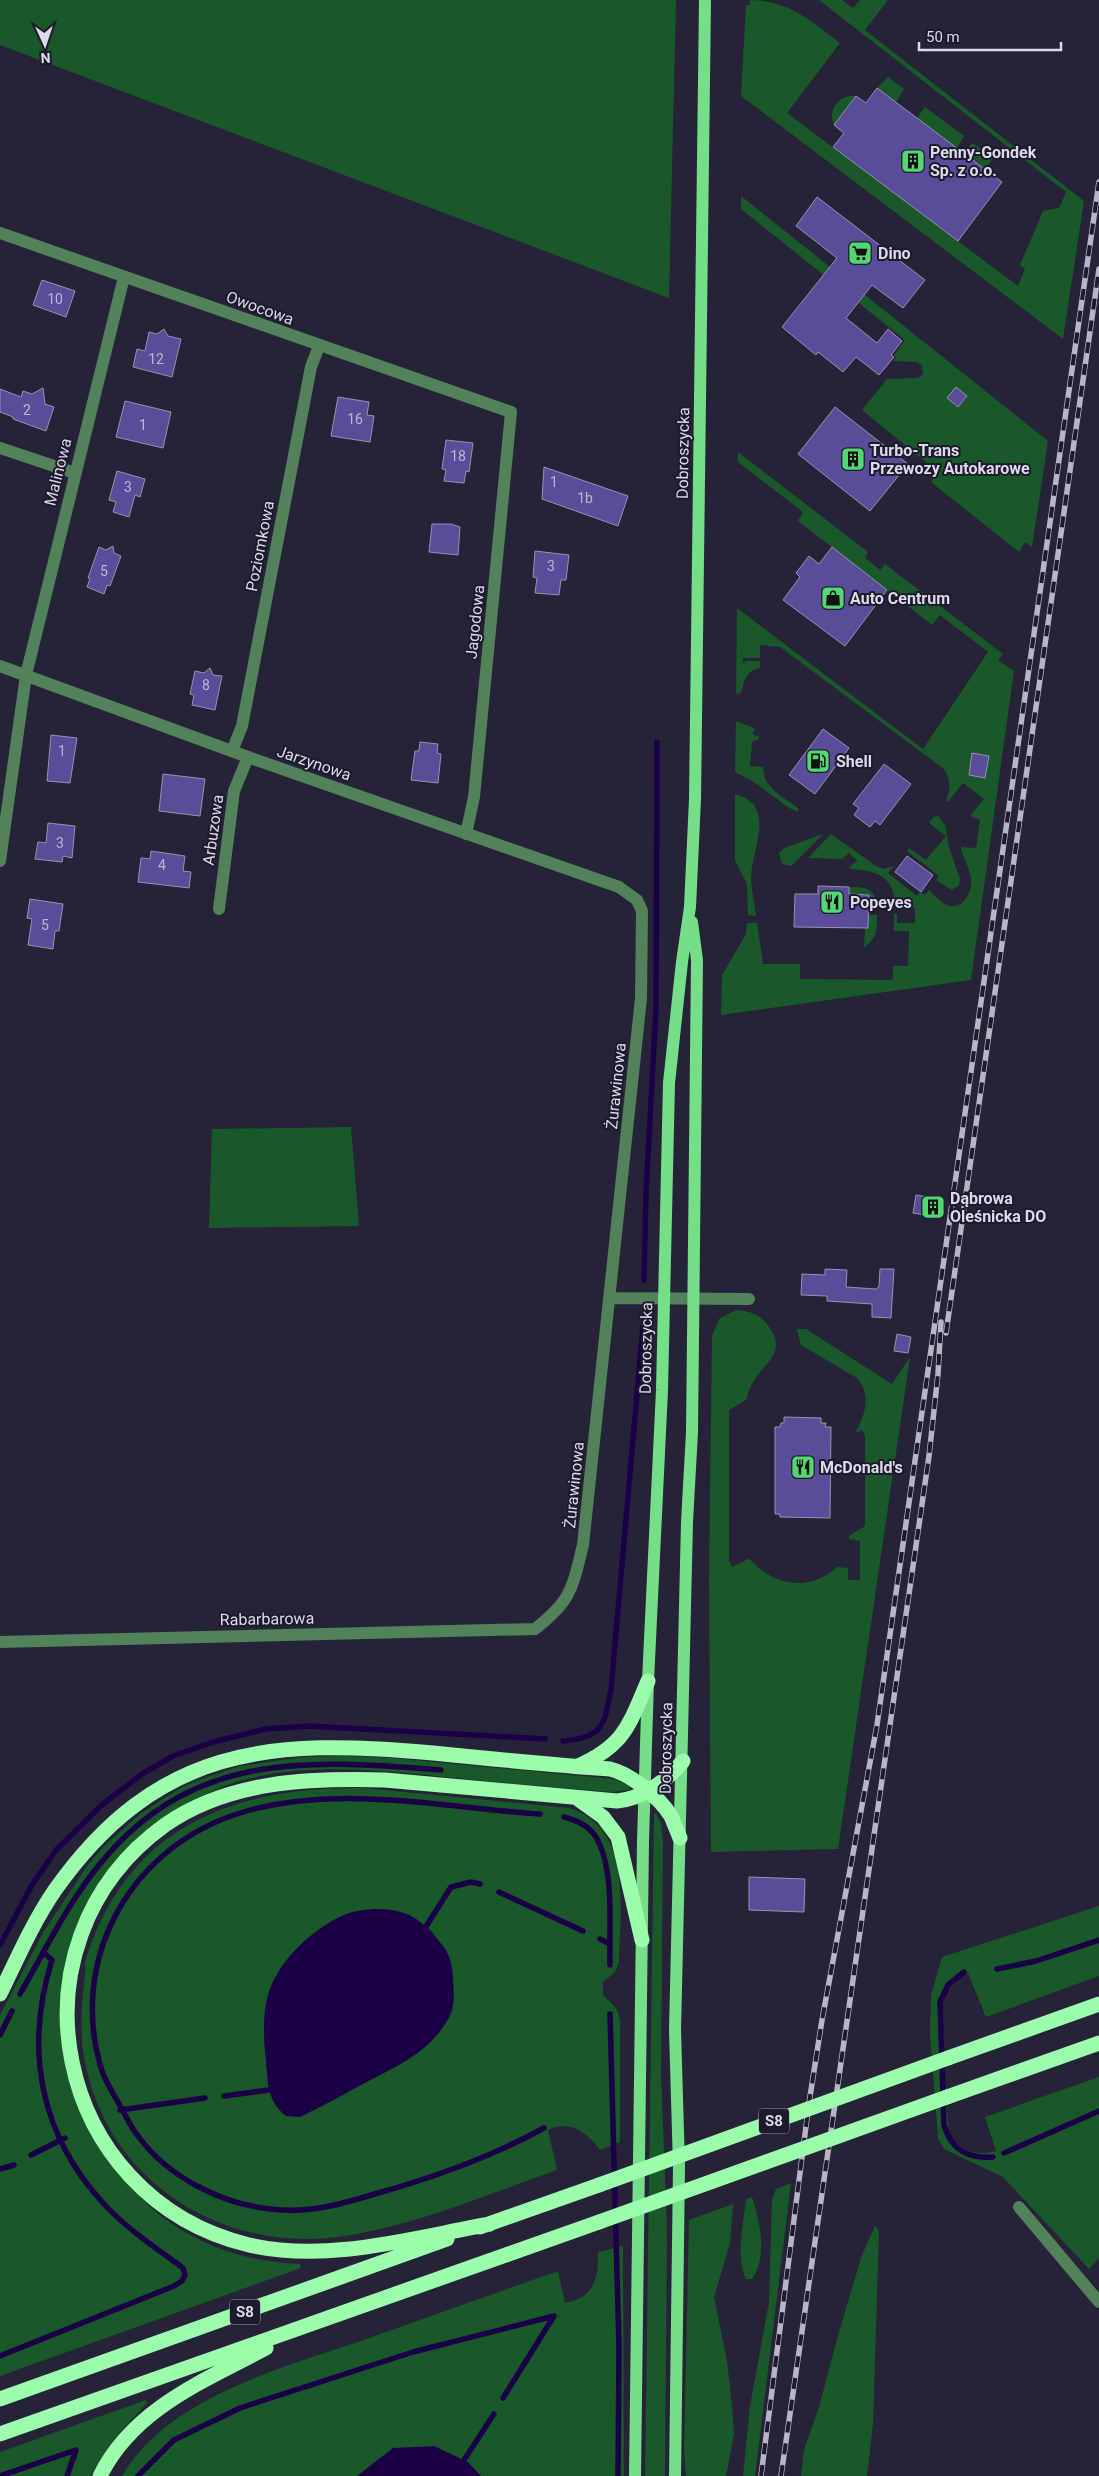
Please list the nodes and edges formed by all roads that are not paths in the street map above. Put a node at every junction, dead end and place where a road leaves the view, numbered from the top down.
1 (705, 0) edge
2 (0, 233) edge
3 (124, 277) junction
4 (319, 346) junction
5 (510, 412) joint
6 (0, 448) edge
7 (75, 473) junction
8 (0, 666) edge
9 (26, 675) junction
10 (232, 751) junction
11 (248, 757) junction
12 (466, 834) junction
13 (0, 861) edge
14 (618, 886) joint
15 (690, 907) junction
16 (219, 909) dead end
17 (611, 1298) junction
18 (663, 1299) junction
19 (693, 1299) junction
20 (749, 1299) dead end
21 (535, 1630) joint
22 (0, 1642) edge
23 (648, 1681) junction
24 (683, 1761) junction
25 (577, 1767) junction
26 (645, 1791) junction
27 (577, 1798) junction
28 (680, 1838) junction
29 (642, 1940) junction
30 (0, 1994) edge
31 (1099, 2004) edge
32 (1099, 2043) edge
33 (1099, 2053) edge
34 (1017, 2072) junction
35 (1019, 2207) dead end
36 (490, 2224) junction
37 (1099, 2302) edge
38 (309, 2325) junction
39 (0, 2398) edge
40 (0, 2434) edge
41 (100, 2476) edge
42 (635, 2476) edge
43 (675, 2476) edge

1 - 15 main road, Dobroszycka
2 - 3 street, Owocowa
3 - 4 street, Owocowa
3 - 7 street, Malinowa
4 - 5 street, Owocowa
4 - 10 street, Poziomkowa
5 - 12 street, Jagodowa
6 - 7 street
7 - 9 street, Malinowa
8 - 9 street, Jarzynowa
9 - 10 street, Jarzynowa
9 - 13 street, Malinowa
10 - 11 street, Jarzynowa
11 - 12 street, Jarzynowa
11 - 16 street, Arbuzowa
12 - 14 street, Jarzynowa
14 - 17 street, Żurawinowa
15 - 18 main road, Dobroszycka
15 - 19 main road, Dobroszycka
17 - 18 street
17 - 21 street, Żurawinowa
18 - 19 street
18 - 23 main road, Dobroszycka
19 - 20 street
19 - 24 main road, Dobroszycka
21 - 22 street, Rabarbarowa
23 - 25 highway
23 - 26 main road, Dobroszycka
24 - 26 highway
24 - 28 main road, Dobroszycka
25 - 26 highway
25 - 30 highway
26 - 27 highway
26 - 28 highway
26 - 29 main road, Dobroszycka
27 - 29 highway
27 - 36 highway
28 - 43 main road, Dobroszycka
29 - 42 main road, Dobroszycka
31 - 36 highway, S8, bridge
32 - 34 highway, S8
33 - 34 highway
34 - 38 highway, S8, bridge
35 - 37 street
36 - 39 highway, S8
38 - 40 highway, S8
38 - 41 highway

